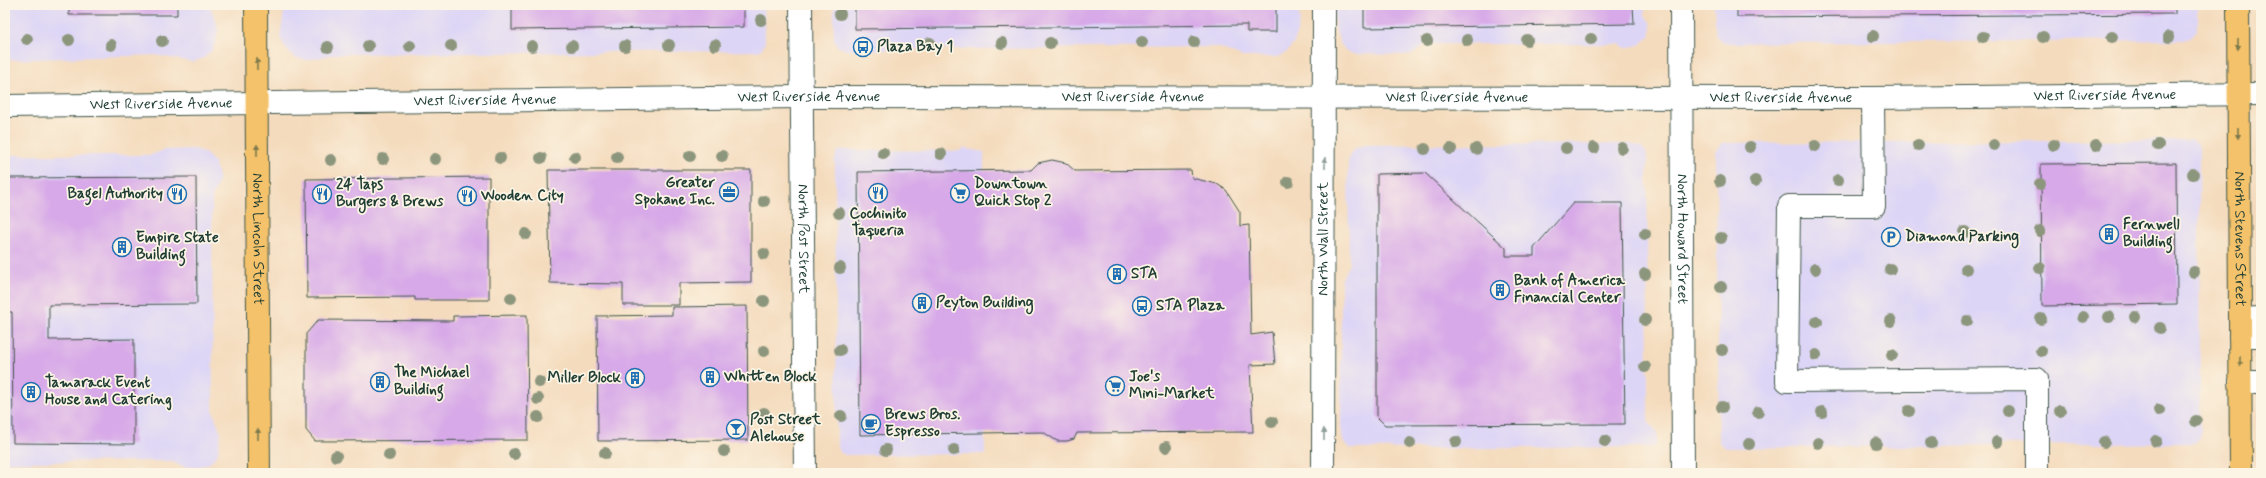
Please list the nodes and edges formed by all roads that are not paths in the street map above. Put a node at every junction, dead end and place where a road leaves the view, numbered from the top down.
1 (256, 5) edge
2 (801, 5) edge
3 (1324, 5) edge
4 (1681, 5) edge
5 (2238, 5) edge
6 (2238, 94) junction
7 (2261, 94) edge
8 (802, 97) junction
9 (1681, 97) junction
10 (1325, 98) junction
11 (1873, 98) junction
12 (257, 103) junction
13 (5, 106) edge
14 (2250, 327) edge
15 (2251, 382) edge
16 (259, 473) edge
17 (805, 473) edge
18 (1323, 473) edge
19 (1683, 473) edge
20 (2037, 473) edge
21 (2241, 473) edge

12 -> 1 main road, North Lincoln Street
2 - 8 street, North Post Street
3 - 10 street, North Wall Street
4 - 9 street, North Howard Street
5 -> 6 main road, North Stevens Street
6 - 7 street, West Riverside Avenue
6 - 11 street, West Riverside Avenue
6 -> 14 main road, North Stevens Street
8 - 10 street, West Riverside Avenue
8 - 12 street, West Riverside Avenue
8 - 17 street, North Post Street
9 - 10 street, West Riverside Avenue
9 - 11 street, West Riverside Avenue
9 - 19 street, North Howard Street
18 -> 10 street, North Wall Street
11 - 20 street
12 - 13 street, West Riverside Avenue
16 -> 12 main road, North Lincoln Street
14 -> 15 main road, North Stevens Street
15 - 21 main road, North Stevens Street

